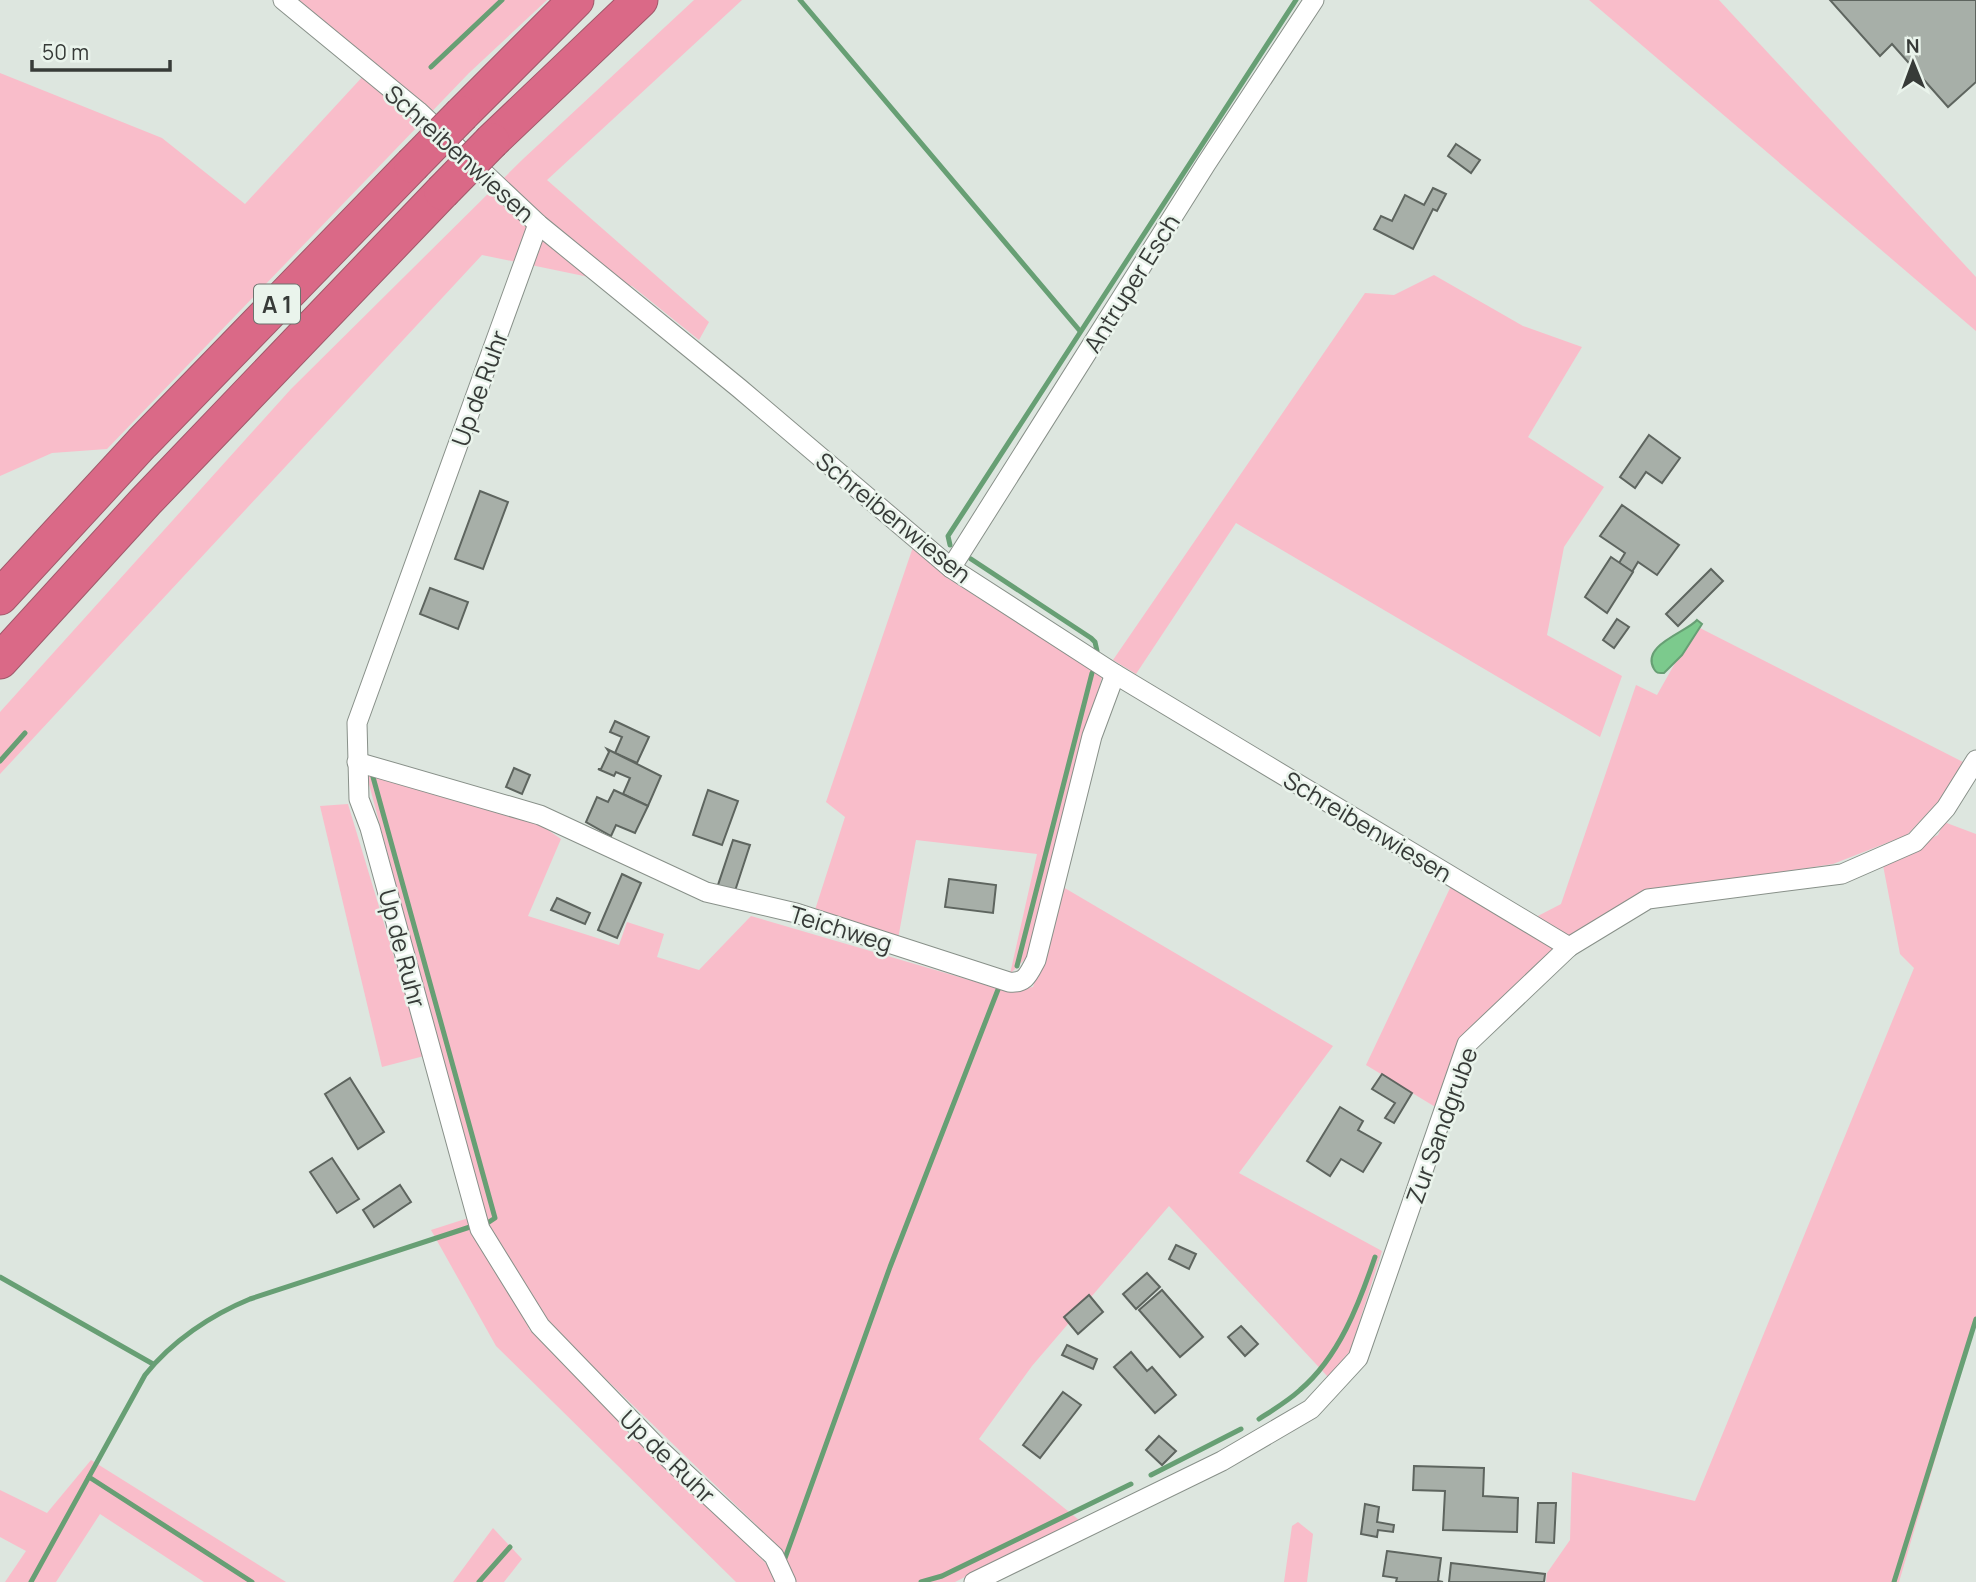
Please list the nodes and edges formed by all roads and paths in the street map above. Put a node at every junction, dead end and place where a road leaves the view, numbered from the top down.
1 (283, 0) edge
2 (576, 0) edge
3 (640, 0) edge
4 (1314, 0) edge
5 (538, 224) junction
6 (142, 443) junction
7 (41, 520) dead end
8 (951, 568) junction
9 (0, 597) edge
10 (0, 661) edge
11 (1115, 674) junction
12 (1976, 760) edge
13 (358, 762) junction
14 (1569, 947) junction
15 (786, 1582) edge
16 (974, 1582) edge

1 - 5 street, Schreibenwiesen
2 - 6 highway, A 1, bridge
3 - 10 highway, A 1, bridge
4 - 8 street, Antruper Esch
5 - 8 street, Schreibenwiesen
5 - 13 street, Up de Ruhr
6 - 7 highway
6 - 9 highway, A 1
8 - 11 street, Schreibenwiesen
11 - 13 street, Teichweg
11 - 14 street, Schreibenwiesen
12 - 14 street, Zur Sandgrube
13 - 15 street, Up de Ruhr
14 - 16 street, Zur Sandgrube

